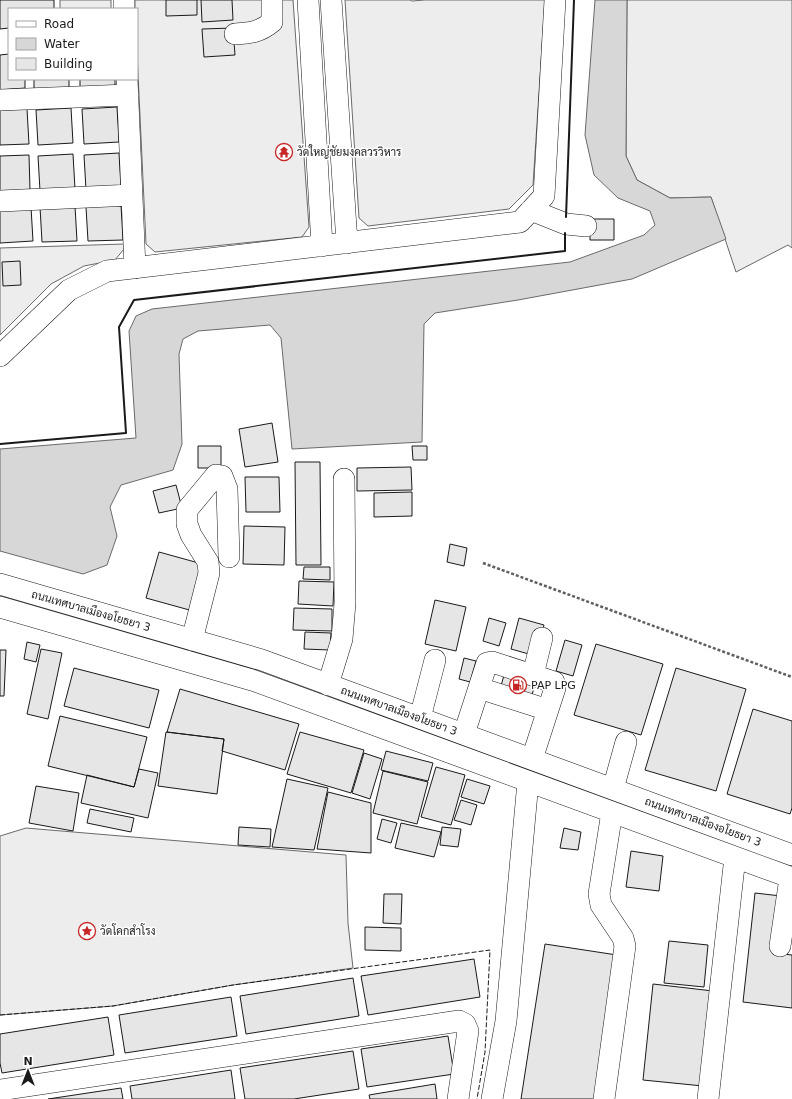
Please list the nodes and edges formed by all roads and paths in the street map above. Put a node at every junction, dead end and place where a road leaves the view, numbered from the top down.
1 (272, 0) edge
2 (308, 0) edge
3 (331, 0) edge
4 (555, 0) edge
5 (236, 34) dead end
6 (127, 87) edge
7 (0, 100) edge
8 (132, 195) junction
9 (0, 201) edge
10 (531, 210) junction
11 (586, 226) dead end
12 (347, 244) junction
13 (322, 246) junction
14 (135, 268) junction
15 (0, 356) edge
16 (344, 479) dead end
17 (198, 496) junction
18 (227, 508) junction
19 (229, 557) dead end
20 (483, 563) dead end
21 (0, 584) edge
22 (0, 608) edge
23 (542, 638) dead end
24 (192, 640) junction
25 (435, 660) dead end
26 (533, 675) junction
27 (792, 677) edge
28 (328, 685) junction
29 (479, 688) junction
30 (548, 710) junction
31 (420, 718) junction
32 (464, 734) junction
33 (626, 742) dead end
34 (524, 756) junction
35 (508, 774) junction
36 (528, 782) junction
37 (614, 789) junction
38 (612, 812) junction
39 (789, 848) edge
40 (735, 857) junction
41 (791, 878) edge
42 (780, 946) dead end
43 (0, 1090) edge
44 (458, 1099) edge
45 (492, 1099) edge
46 (604, 1099) edge
47 (708, 1099) edge

1 - 5 street
2 - 13 street
3 - 12 street
4 - 10 street
6 - 7 street
6 - 8 street
8 - 9 street
8 - 14 street
10 - 11 street
10 - 12 street
12 - 13 street
13 - 14 street
14 - 15 street
16 - 28 street
17 - 18 street
17 - 18 street
17 - 24 street
18 - 19 street
20 - 27 path
21 - 24 street, ถนนเทศบาลเมืองอโยธยา 3
22 - 35 street, ถนนเทศบาลเมืองอโยธยา 3
23 - 26 street
24 - 28 street, ถนนเทศบาลเมืองอโยธยา 3
25 - 31 street
26 - 29 street
26 - 30 street
28 - 31 street, ถนนเทศบาลเมืองอโยธยา 3
29 - 30 street
29 - 32 street
30 - 34 street
31 - 32 street, ถนนเทศบาลเมืองอโยธยา 3
32 - 34 street, ถนนเทศบาลเมืองอโยธยา 3
33 - 37 street
34 - 35 street
34 - 37 street, ถนนเทศบาลเมืองอโยธยา 3
35 - 36 street, ถนนเทศบาลเมืองอโยธยา 3
36 - 38 street, ถนนเทศบาลเมืองอโยธยา 3
36 - 45 street
37 - 39 street, ถนนเทศบาลเมืองอโยธยา 3
38 - 40 street, ถนนเทศบาลเมืองอโยธยา 3
38 - 46 street
40 - 41 street, ถนนเทศบาลเมืองอโยธยา 3
40 - 47 street
41 - 42 street
43 - 44 street

